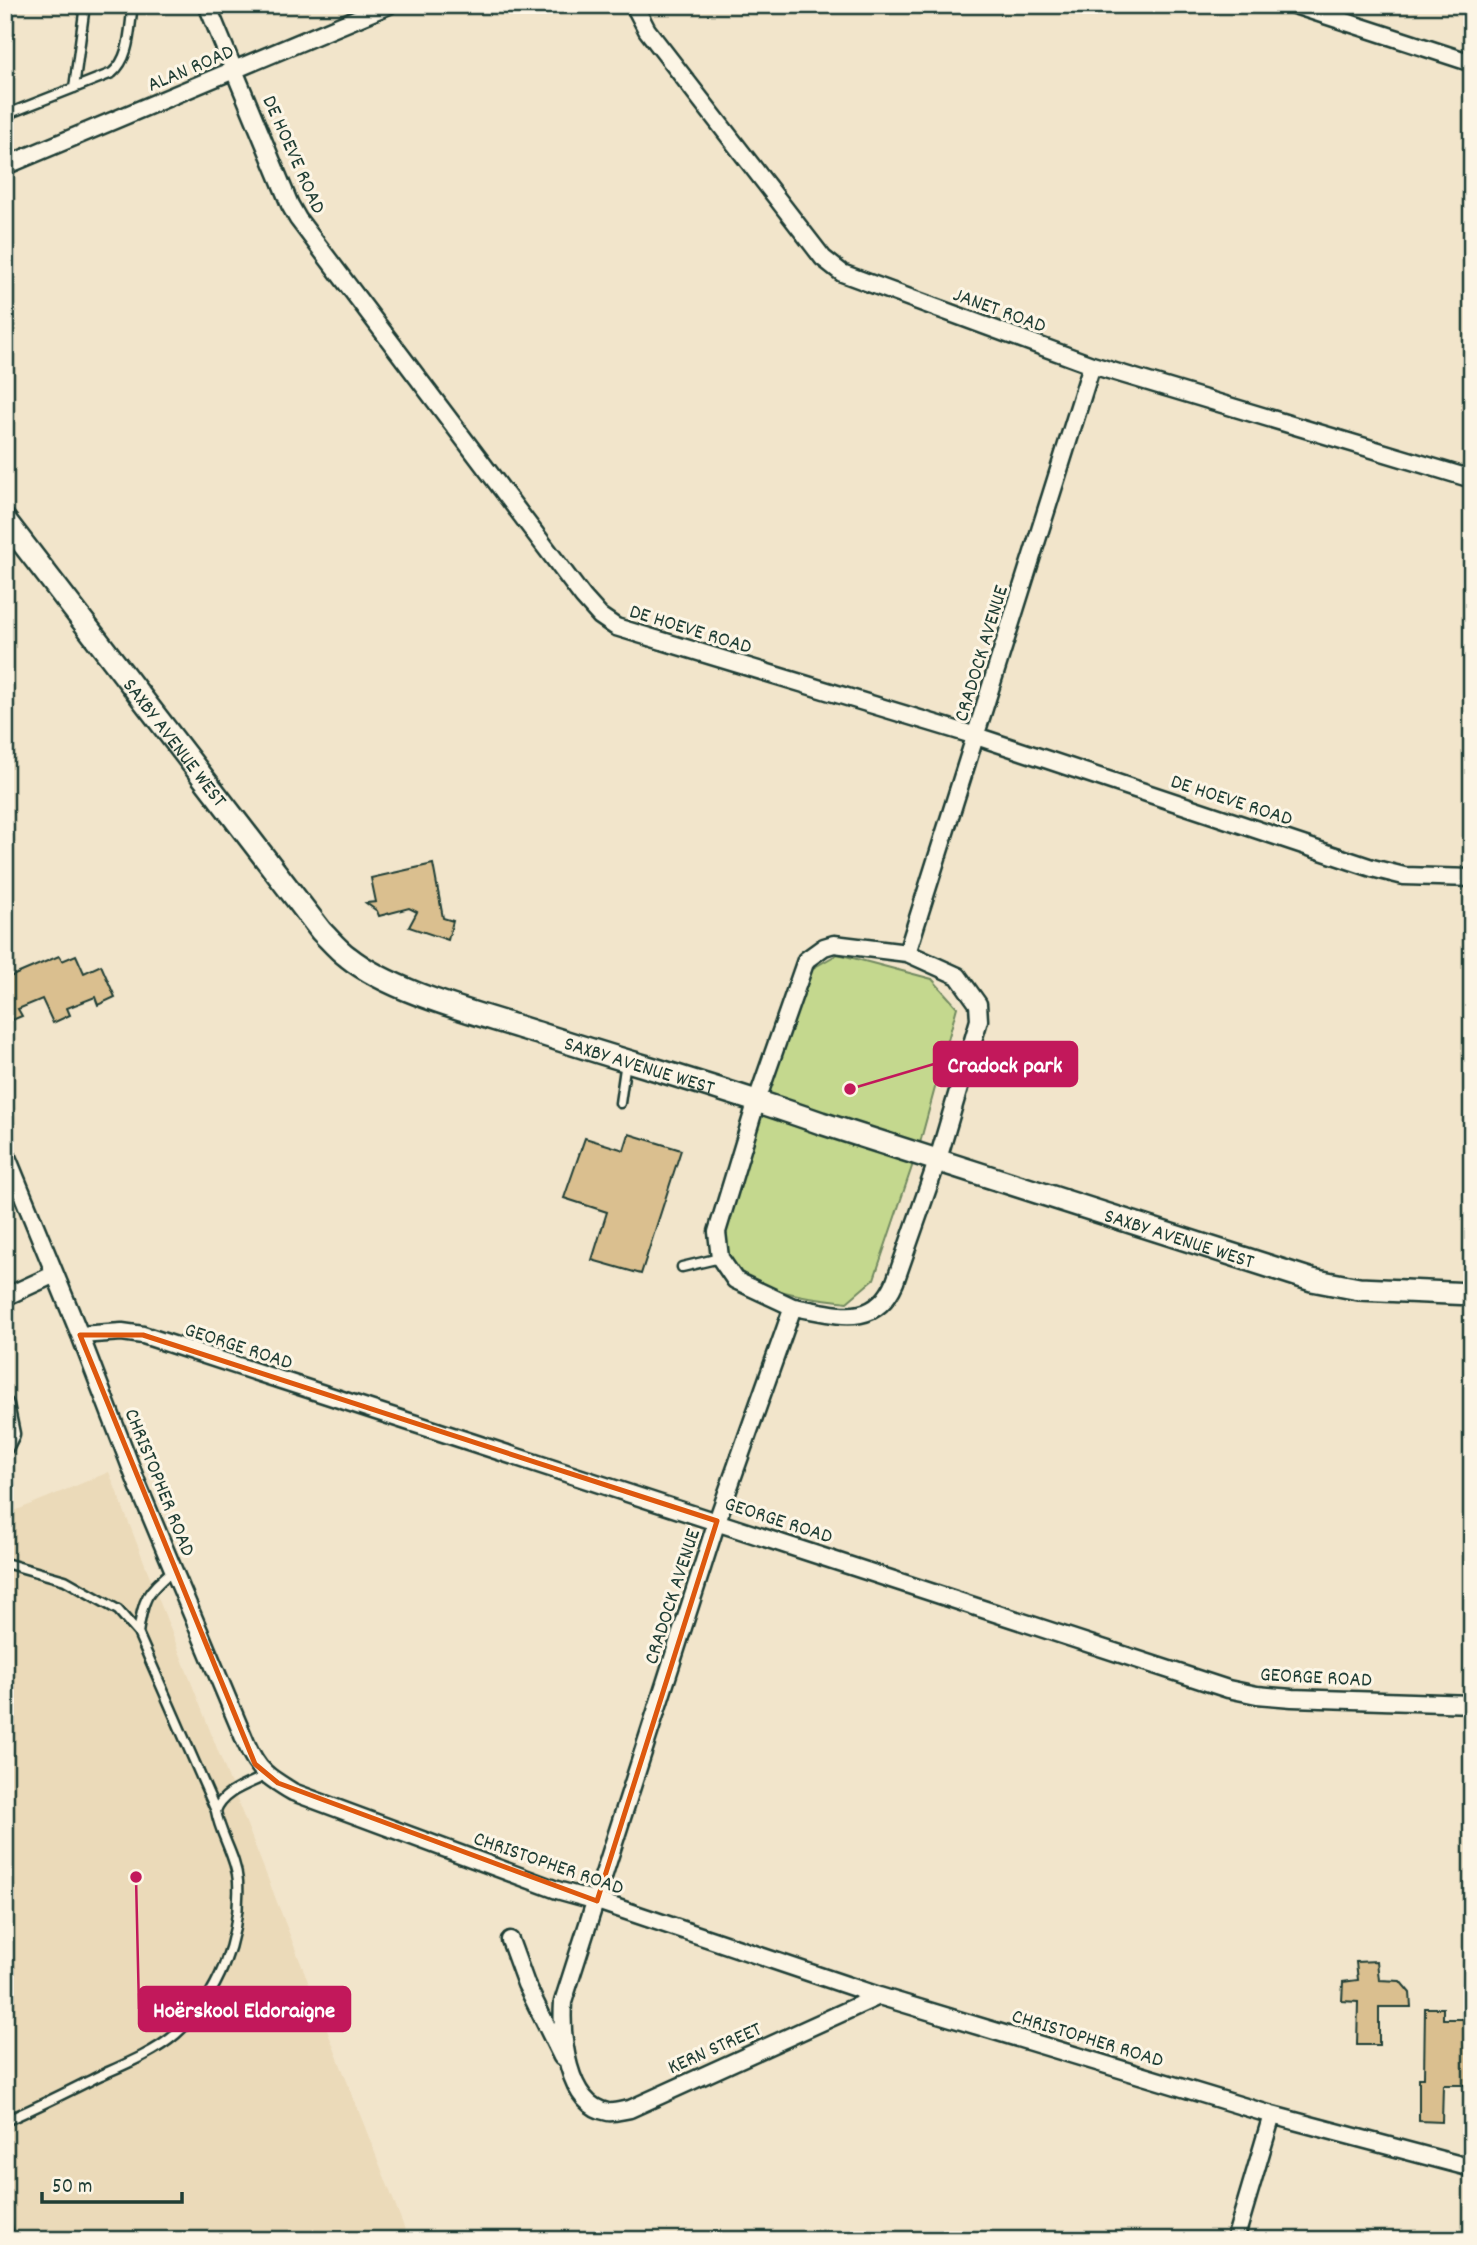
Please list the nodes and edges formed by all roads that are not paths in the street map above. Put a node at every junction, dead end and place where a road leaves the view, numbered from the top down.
1 (85, 5) edge
2 (133, 5) edge
3 (207, 5) edge
4 (390, 5) edge
5 (634, 5) edge
6 (1294, 5) edge
7 (1472, 63) edge
8 (236, 71) junction
9 (74, 88) junction
10 (5, 115) edge
11 (5, 166) edge
12 (1092, 365) junction
13 (1472, 479) edge
14 (5, 520) edge
15 (976, 736) junction
16 (1472, 878) edge
17 (907, 953) junction
18 (626, 1061) junction
19 (757, 1100) junction
20 (620, 1103) dead end
21 (5, 1152) edge
22 (938, 1159) junction
23 (720, 1258) junction
24 (682, 1267) dead end
25 (55, 1274) junction
26 (1472, 1294) edge
27 (5, 1297) edge
28 (793, 1307) junction
29 (80, 1335) junction
30 (5, 1405) edge
31 (5, 1446) edge
32 (717, 1521) junction
33 (5, 1563) edge
34 (173, 1570) junction
35 (138, 1633) junction
36 (1472, 1704) edge
37 (267, 1775) junction
38 (216, 1811) junction
39 (597, 1901) junction
40 (510, 1940) dead end
41 (878, 1996) junction
42 (575, 2081) junction
43 (1272, 2115) junction
44 (5, 2121) edge
45 (1472, 2168) edge
46 (5, 2215) edge
47 (9, 2240) edge
48 (1235, 2240) edge

1 - 9 lane
2 - 9 lane
3 - 8 street, DE HOEVE ROAD
4 - 8 street, ALAN ROAD
5 - 12 street, JANET ROAD
6 - 7 street
8 - 11 street, ALAN ROAD
8 - 15 street, DE HOEVE ROAD
9 - 10 lane
12 - 13 street, JANET ROAD
12 - 15 street, CRADOCK AVENUE
14 - 18 street, SAXBY AVENUE WEST
15 - 16 street, DE HOEVE ROAD
15 - 17 street, CRADOCK AVENUE
17 - 19 street
17 - 22 street
18 - 19 street, SAXBY AVENUE WEST
18 - 20 lane
19 - 22 street, SAXBY AVENUE WEST
19 - 23 street
21 - 25 street, CHRISTOPHER ROAD
22 - 26 street, SAXBY AVENUE WEST
22 - 28 street
23 - 24 lane
23 - 28 street
25 - 27 street
25 - 29 street, CHRISTOPHER ROAD
28 - 32 street, CRADOCK AVENUE
29 - 32 street, GEORGE ROAD
29 - 34 street, CHRISTOPHER ROAD
30 - 31 street
32 - 36 street, GEORGE ROAD
32 - 39 street, CRADOCK AVENUE
33 - 35 lane
34 - 35 lane
34 - 37 street, CHRISTOPHER ROAD
35 - 38 lane
37 - 38 lane
37 - 39 street, CHRISTOPHER ROAD
38 - 44 lane
39 - 41 street, CHRISTOPHER ROAD
39 - 42 street, KERN STREET
40 - 42 street, KERN STREET
41 - 42 street, KERN STREET
41 - 43 street, CHRISTOPHER ROAD
43 - 45 street, CHRISTOPHER ROAD
43 - 48 street
46 - 47 lane

